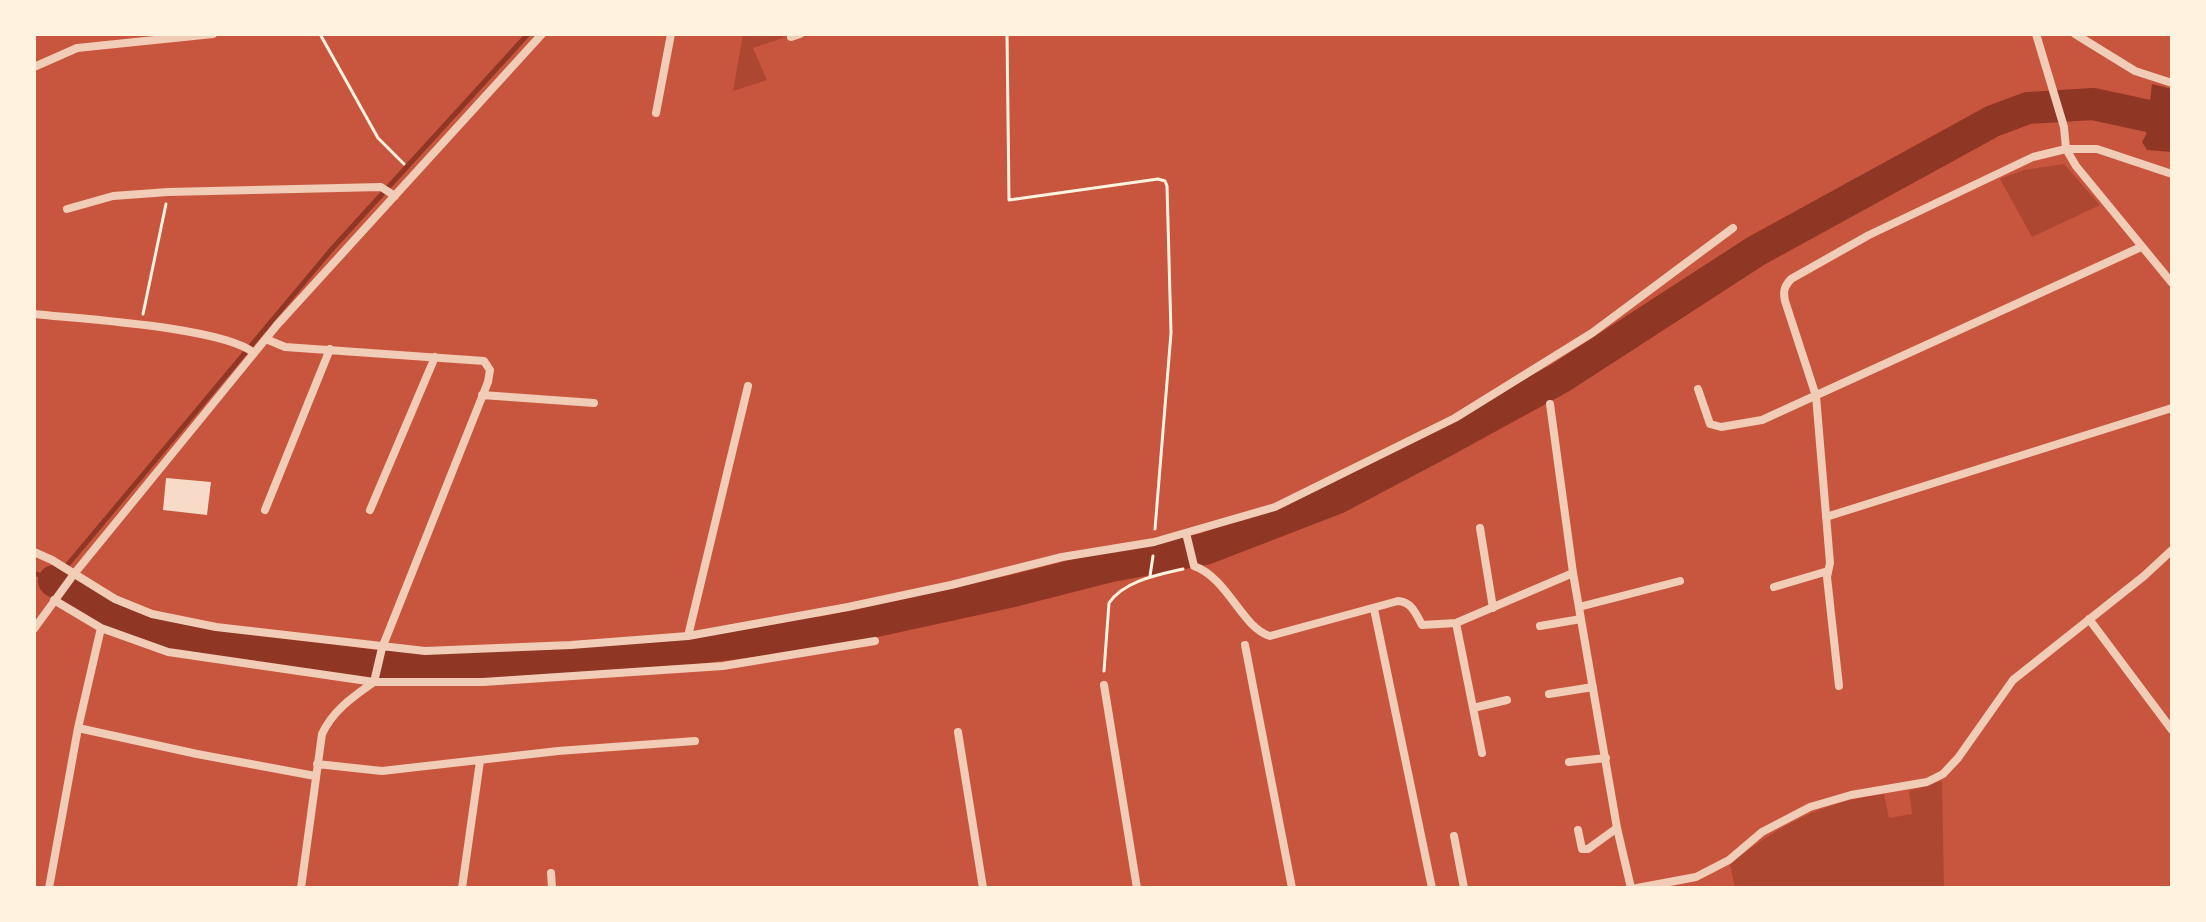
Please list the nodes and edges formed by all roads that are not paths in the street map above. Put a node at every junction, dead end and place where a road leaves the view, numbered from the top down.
1 (213, 34) edge
2 (542, 34) edge
3 (671, 34) edge
4 (792, 34) edge
5 (800, 34) edge
6 (2036, 34) edge
7 (2075, 34) edge
8 (34, 67) edge
9 (2172, 83) edge
10 (656, 113) dead end
11 (2066, 149) junction
12 (2172, 174) edge
13 (394, 194) junction
14 (67, 209) dead end
15 (1733, 228) dead end
16 (2141, 247) junction
17 (2172, 283) edge
18 (34, 314) edge
19 (266, 339) junction
20 (330, 349) junction
21 (252, 351) junction
22 (435, 357) junction
23 (748, 386) dead end
24 (1698, 389) dead end
25 (482, 395) junction
26 (1816, 396) junction
27 (594, 403) dead end
28 (1550, 404) dead end
29 (2172, 408) edge
30 (265, 510) dead end
31 (370, 510) dead end
32 (1826, 517) junction
33 (1480, 528) dead end
34 (1186, 533) junction
35 (2172, 550) edge
36 (34, 552) edge
37 (1828, 571) junction
38 (73, 573) junction
39 (1573, 573) junction
40 (1680, 581) dead end
41 (1774, 587) dead end
42 (54, 600) junction
43 (1579, 607) junction
44 (1493, 608) junction
45 (1374, 609) junction
46 (1581, 619) junction
47 (2089, 619) junction
48 (1456, 623) junction
49 (1540, 626) dead end
50 (101, 628) junction
51 (34, 629) edge
52 (688, 636) junction
53 (875, 641) dead end
54 (1245, 645) dead end
55 (382, 648) junction
56 (374, 682) junction
57 (1104, 685) road end
58 (1839, 686) dead end
59 (1593, 687) junction
60 (1549, 694) dead end
61 (1507, 700) dead end
62 (1473, 708) junction
63 (78, 728) junction
64 (2172, 730) edge
65 (958, 732) dead end
66 (695, 741) dead end
67 (1482, 753) dead end
68 (1606, 758) junction
69 (480, 761) junction
70 (1569, 762) dead end
71 (317, 764) junction
72 (315, 776) junction
73 (1617, 828) junction
74 (1578, 830) dead end
75 (1454, 836) dead end
76 (551, 873) dead end
77 (49, 888) edge
78 (301, 888) edge
79 (462, 888) edge
80 (552, 888) edge
81 (983, 888) edge
82 (1137, 888) edge
83 (1292, 888) edge
84 (1432, 888) edge
85 (1464, 888) edge
86 (1631, 888) edge
87 (1637, 888) edge

1 - 8 street
2 - 13 street
3 - 10 street
4 - 5 street
6 - 11 street
7 - 9 street
11 - 12 street
11 - 16 street
11 - 26 street
13 - 14 street
13 - 19 street
15 - 34 street
16 - 17 street
16 - 26 street
18 - 21 street
19 - 20 street
19 - 21 street
20 - 22 street
20 - 30 street
21 - 38 street
22 - 25 street
22 - 31 street
23 - 52 street
24 - 26 street
25 - 27 street
25 - 55 street
26 - 32 street
28 - 39 street
29 - 32 street
32 - 37 street
33 - 44 street
34 - 45 street
34 - 52 street
35 - 47 street
36 - 38 street
37 - 41 street
37 - 58 street
38 - 42 street
38 - 55 street
39 - 43 street
39 - 44 street
40 - 43 street
42 - 50 street
42 - 51 street
43 - 46 street
44 - 48 street
45 - 48 street
45 - 84 street
46 - 49 street
46 - 59 street
47 - 64 street
47 - 87 street
48 - 62 street
50 - 56 street
50 - 63 street
52 - 55 street
53 - 56 street
54 - 83 street
55 - 56 street
56 - 71 street
57 - 82 street
59 - 60 street
59 - 68 street
61 - 62 street
62 - 67 street
63 - 72 street
63 - 77 street
65 - 81 street
66 - 69 street
68 - 70 street
68 - 73 street
69 - 71 street
69 - 79 street
71 - 72 street
72 - 78 street
73 - 74 street
73 - 86 street
75 - 85 street
76 - 80 street

